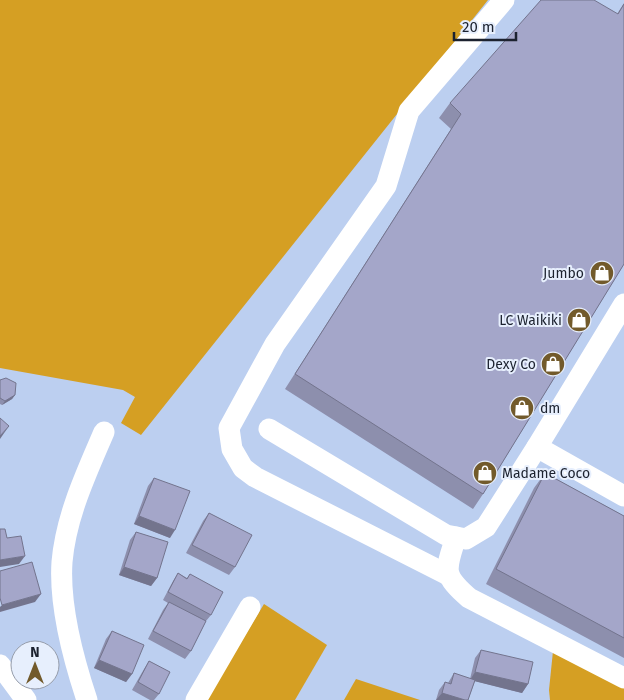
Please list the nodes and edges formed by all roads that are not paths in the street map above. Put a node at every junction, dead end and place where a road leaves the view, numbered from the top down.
1 (504, 0) edge
2 (624, 304) edge
3 (269, 429) dead end
4 (104, 432) dead end
5 (537, 447) junction
6 (624, 496) edge
7 (456, 537) junction
8 (448, 575) junction
9 (250, 607) dead end
10 (0, 665) edge
11 (624, 678) edge
12 (26, 700) edge
13 (87, 700) edge
14 (196, 700) edge

1 - 8 street
2 - 5 street
3 - 7 street
4 - 13 street
5 - 6 street
5 - 7 street
7 - 8 street
8 - 11 street
9 - 14 street
10 - 12 street

